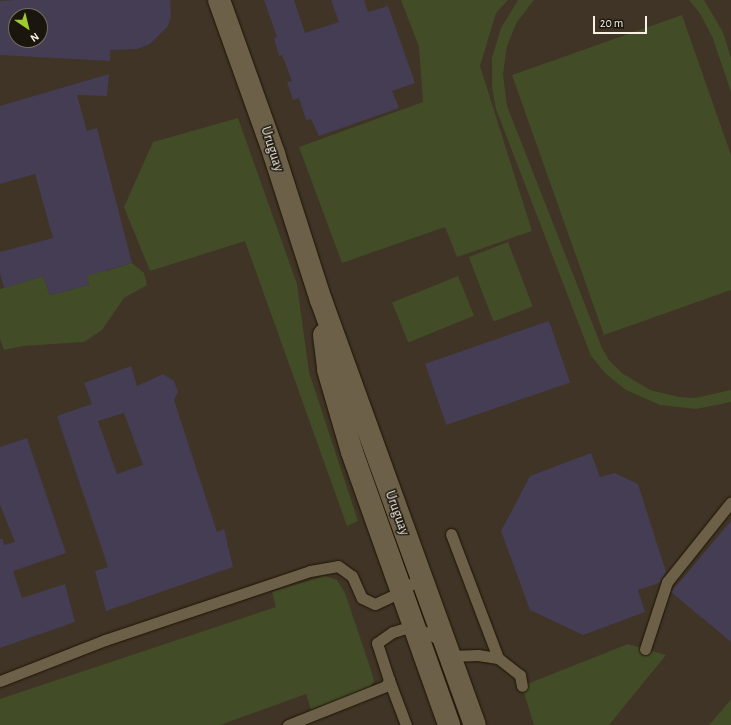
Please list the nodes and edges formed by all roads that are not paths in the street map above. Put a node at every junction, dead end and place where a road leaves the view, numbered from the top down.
1 (219, 0) edge
2 (321, 300) junction
3 (731, 502) edge
4 (451, 534) dead end
5 (420, 577) junction
6 (401, 592) junction
7 (413, 626) junction
8 (448, 649) junction
9 (645, 649) dead end
10 (498, 658) junction
11 (389, 680) junction
12 (0, 681) edge
13 (522, 686) dead end
14 (288, 725) edge
15 (406, 725) edge
16 (449, 725) edge
17 (475, 725) edge

1 - 2 main road, Uruguay
2 - 5 main road, Uruguay
2 - 6 main road, Uruguay
3 - 9 lane
4 - 10 lane
5 - 6 lane
5 - 8 main road, Uruguay
6 - 7 main road, Uruguay
6 - 12 lane
7 - 8 lane
7 - 11 lane
7 - 16 main road, Uruguay
8 - 10 lane
8 - 17 main road, Uruguay
10 - 13 lane
11 - 14 lane
11 - 15 lane

